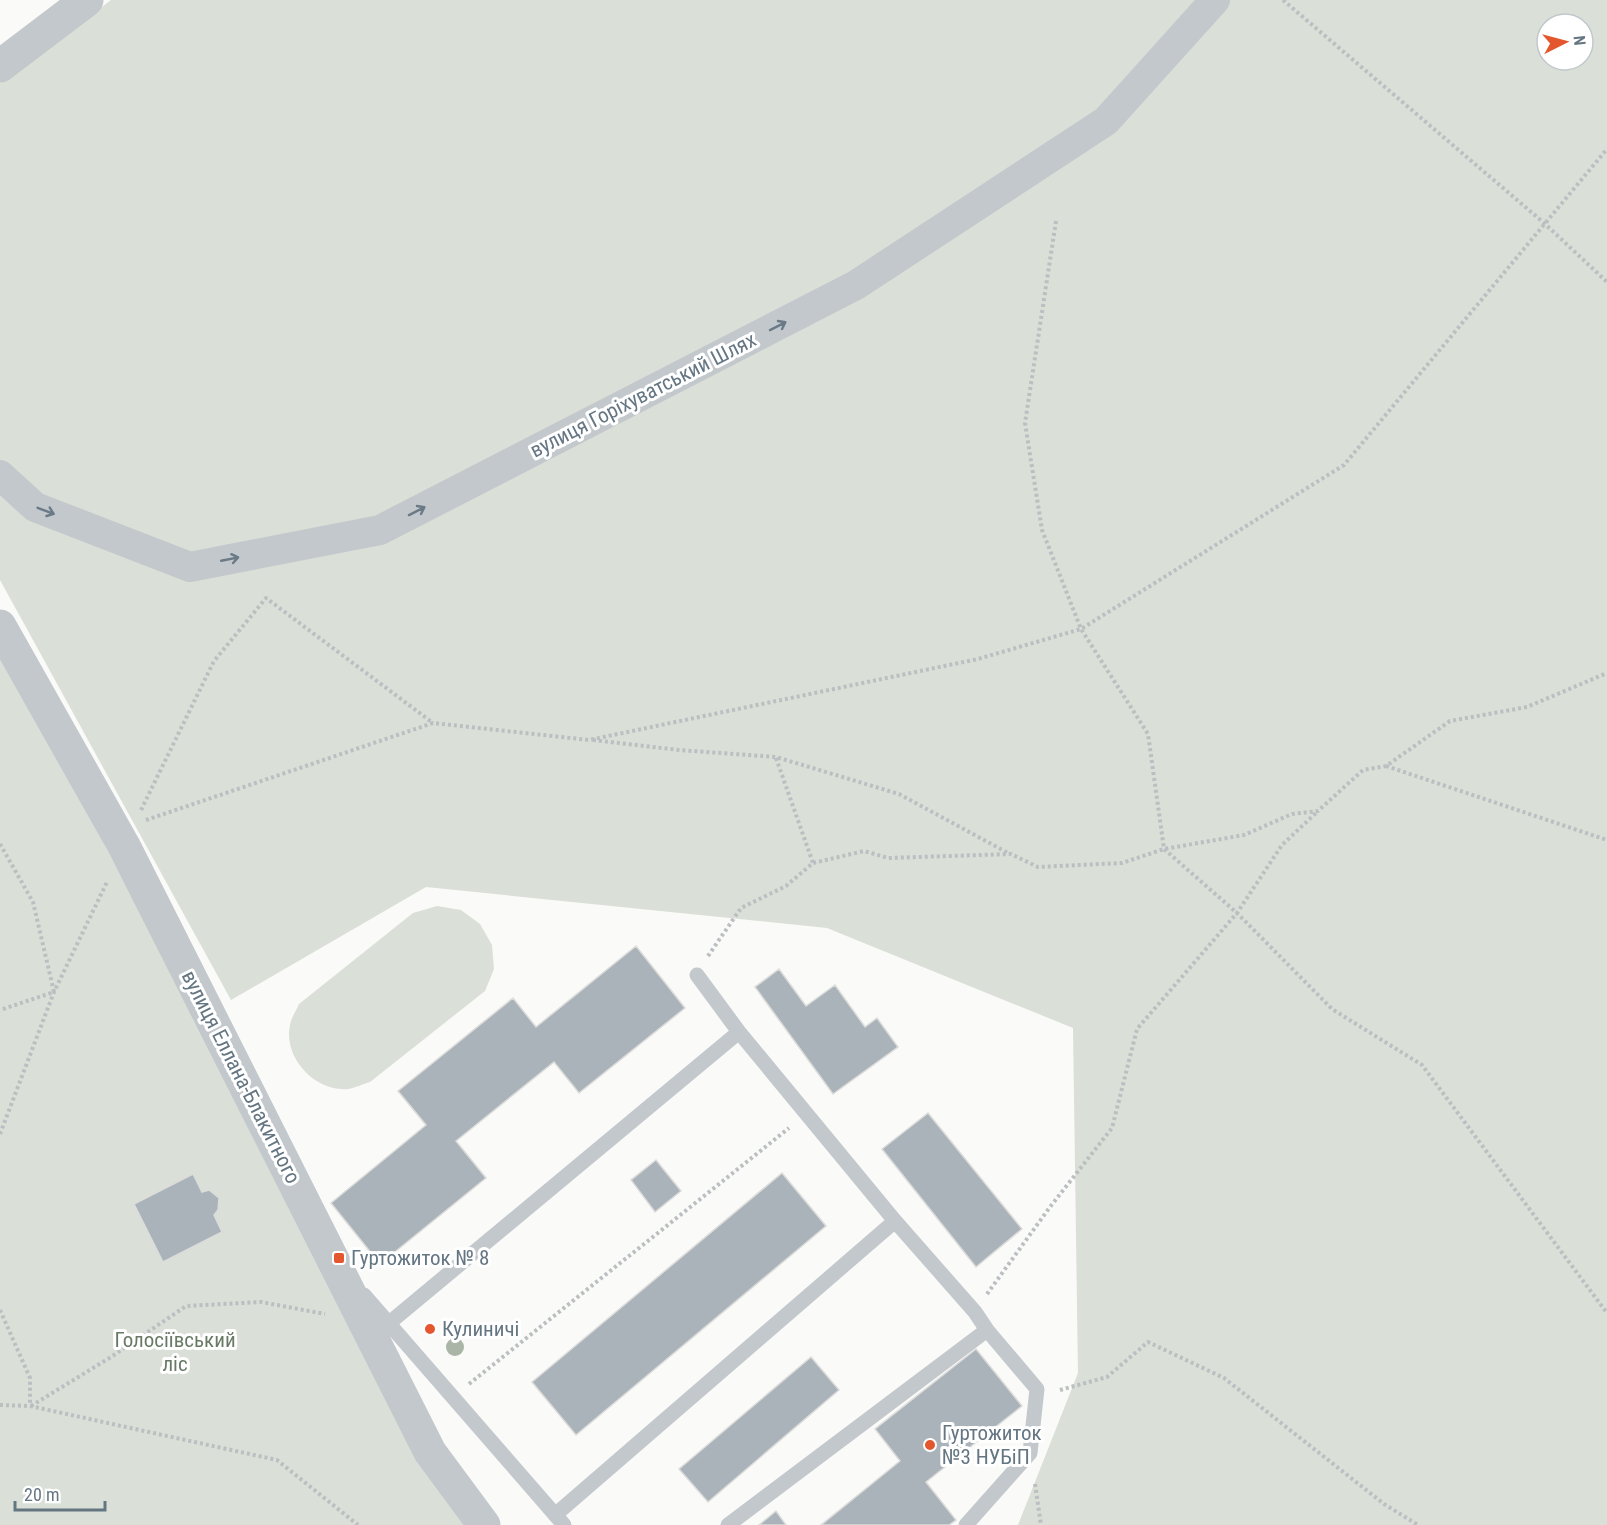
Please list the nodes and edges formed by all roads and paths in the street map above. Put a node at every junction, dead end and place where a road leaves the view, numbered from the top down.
1 (87, 0) edge
2 (1215, 0) edge
3 (1283, 0) edge
4 (0, 66) edge
5 (1607, 149) edge
6 (1056, 221) dead end
7 (1544, 223) junction
8 (1607, 282) edge
9 (0, 475) edge
10 (0, 626) edge
11 (1081, 629) junction
12 (1607, 673) edge
13 (433, 723) junction
14 (589, 740) junction
15 (776, 757) junction
16 (1386, 766) junction
17 (1318, 811) junction
18 (129, 835) junction
19 (1607, 840) edge
20 (0, 844) edge
21 (1164, 849) junction
22 (1011, 854) junction
23 (813, 863) junction
24 (1237, 913) junction
25 (697, 975) joint
26 (54, 992) junction
27 (0, 1010) edge
28 (739, 1032) junction
29 (807, 1114) junction
30 (0, 1134) edge
31 (896, 1221) junction
32 (0, 1310) edge
33 (975, 1312) junction
34 (1607, 1313) edge
35 (376, 1322) junction
36 (987, 1330) junction
37 (1059, 1390) dead end
38 (452, 1397) junction
39 (0, 1405) edge
40 (30, 1406) junction
41 (1030, 1453) junction
42 (560, 1520) edge
43 (358, 1525) edge
44 (484, 1525) edge
45 (728, 1525) edge
46 (966, 1525) edge
47 (1041, 1525) edge
48 (1418, 1525) edge

1 - 4 street
9 -> 2 street, вулиця Горіхуватський Шлях
3 - 7 path
5 - 7 path
6 - 11 path
7 - 8 path
7 - 11 path
10 - 18 street, вулиця Еллана-Блакитного
11 - 14 path
11 - 21 path
12 - 16 path
13 - 14 path
13 - 18 path
13 - 18 path
14 - 15 path
15 - 22 path
15 - 23 path
16 - 17 path
16 - 19 path
17 - 21 path
17 - 24 path
18 - 26 path
18 - 35 street, вулиця Еллана-Блакитного
20 - 26 path
21 - 22 path
21 - 24 path
22 - 23 path
23 - 25 path
24 - 33 path
24 - 34 path
25 - 28 lane
26 - 27 path
26 - 30 path
28 - 29 lane
28 - 35 lane
29 - 31 lane
29 - 38 path
31 - 33 lane
31 - 42 lane
32 - 40 path
33 - 36 lane
35 - 38 lane
35 - 40 path
35 - 44 street, вулиця Еллана-Блакитного
36 - 41 lane
36 - 45 lane
37 - 48 path
38 - 42 lane
39 - 40 path
40 - 43 path
41 - 46 lane
41 - 47 path

